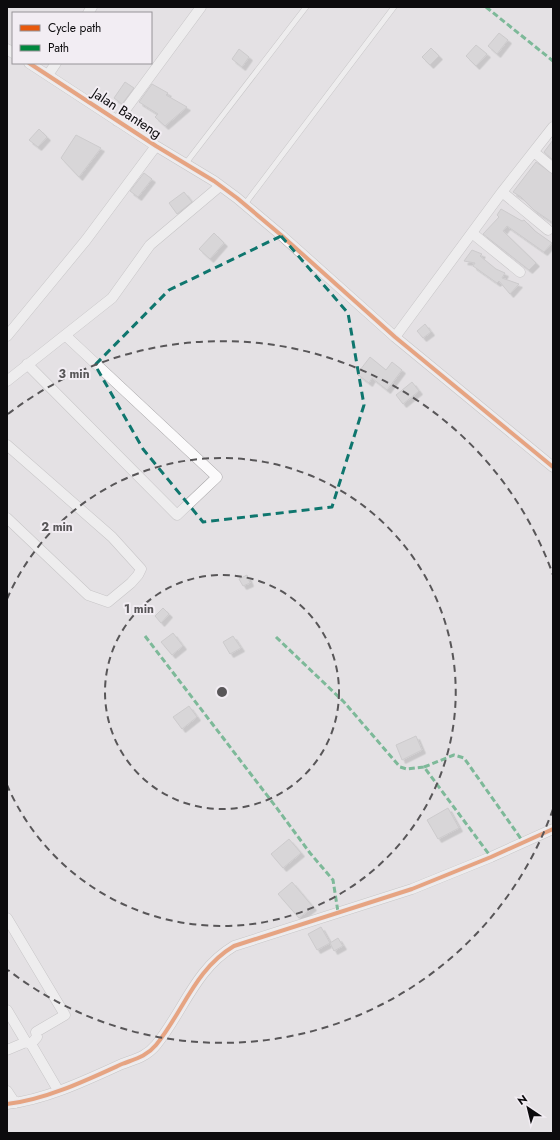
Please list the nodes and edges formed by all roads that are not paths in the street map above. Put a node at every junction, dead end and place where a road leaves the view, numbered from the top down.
1 (201, 7) edge
2 (306, 7) edge
3 (394, 7) edge
4 (31, 64) edge
5 (55, 64) edge
6 (48, 75) junction
7 (117, 120) junction
8 (553, 127) edge
9 (156, 146) junction
10 (534, 152) junction
11 (186, 163) junction
12 (553, 168) edge
13 (217, 183) junction
14 (502, 192) junction
15 (245, 204) junction
16 (548, 230) dead end
17 (472, 233) junction
18 (520, 272) dead end
19 (64, 335) junction
20 (7, 336) edge
21 (395, 337) junction
22 (27, 364) junction
23 (7, 381) edge
24 (7, 445) edge
25 (553, 467) edge
26 (7, 518) edge
27 (553, 830) edge
28 (7, 918) edge
29 (7, 1010) edge
30 (28, 1043) junction
31 (7, 1050) edge
32 (58, 1090) junction
33 (7, 1091) edge
34 (11, 1103) edge

1 - 7 street
2 - 11 lane
3 - 15 lane
4 - 6 street, Jalan Banteng
5 - 6 street
6 - 7 street, Jalan Banteng
7 - 9 street, Jalan Banteng
8 - 10 street
9 - 11 street, Jalan Banteng
9 - 20 street
10 - 12 street
10 - 14 street
11 - 13 street, Jalan Banteng
13 - 15 street, Jalan Banteng
13 - 19 street
14 - 16 street
14 - 17 street
15 - 21 street, Jalan Banteng
17 - 18 street
17 - 21 street
19 - 22 street
19 - 22 street
21 - 25 street, Jalan Banteng
22 - 23 street
24 - 26 street
27 - 32 street
28 - 30 street
29 - 30 street
30 - 31 street
30 - 32 street
32 - 34 street
33 - 34 street

